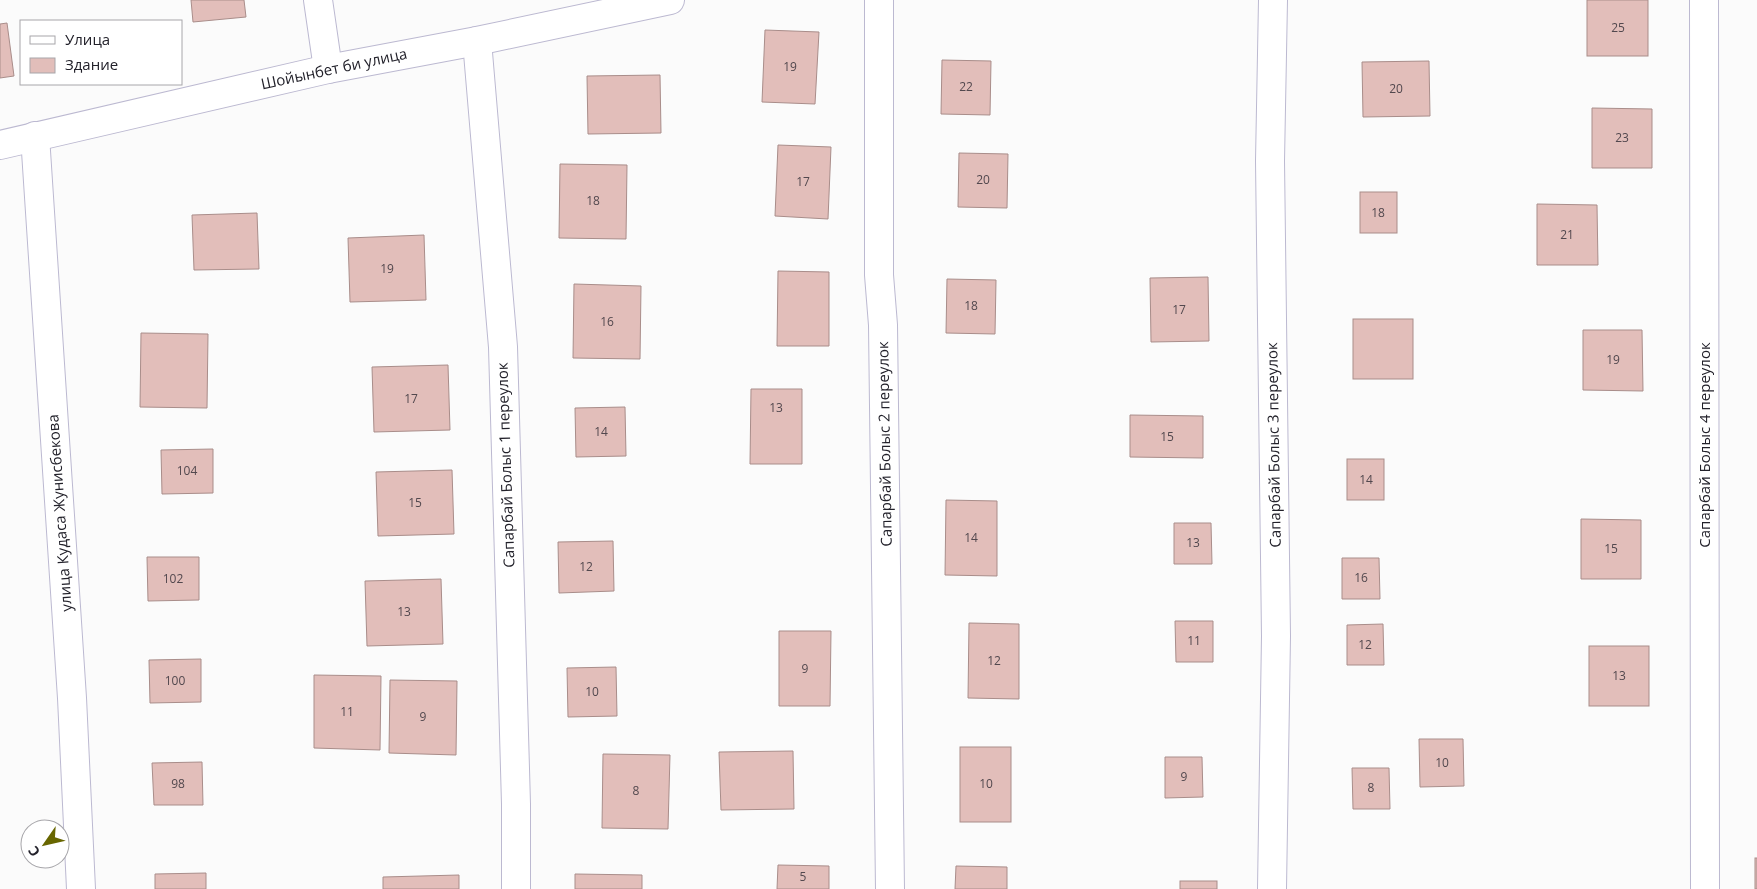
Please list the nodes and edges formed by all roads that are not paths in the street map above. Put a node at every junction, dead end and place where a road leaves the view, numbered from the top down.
1 (318, 0) edge
2 (670, 0) edge
3 (879, 0) edge
4 (1273, 0) edge
5 (1704, 0) edge
6 (477, 41) junction
7 (328, 69) junction
8 (35, 136) junction
9 (0, 145) edge
10 (81, 889) edge
11 (516, 889) edge
12 (890, 889) edge
13 (1272, 889) edge
14 (1705, 889) edge

1 - 7 street
2 - 6 street, Шойынбет би улица
3 - 12 street, Сапарбай Болыс 2 переулок
4 - 13 street, Сапарбай Болыс 3 переулок
5 - 14 street, Сапарбай Болыс 4 переулок
6 - 7 street, Шойынбет би улица
6 - 11 street, Сапарбай Болыс 1 переулок
7 - 8 street, Шойынбет би улица
8 - 9 street, Шойынбет би улица
8 - 10 street, улица Кудаса Жунисбекова

